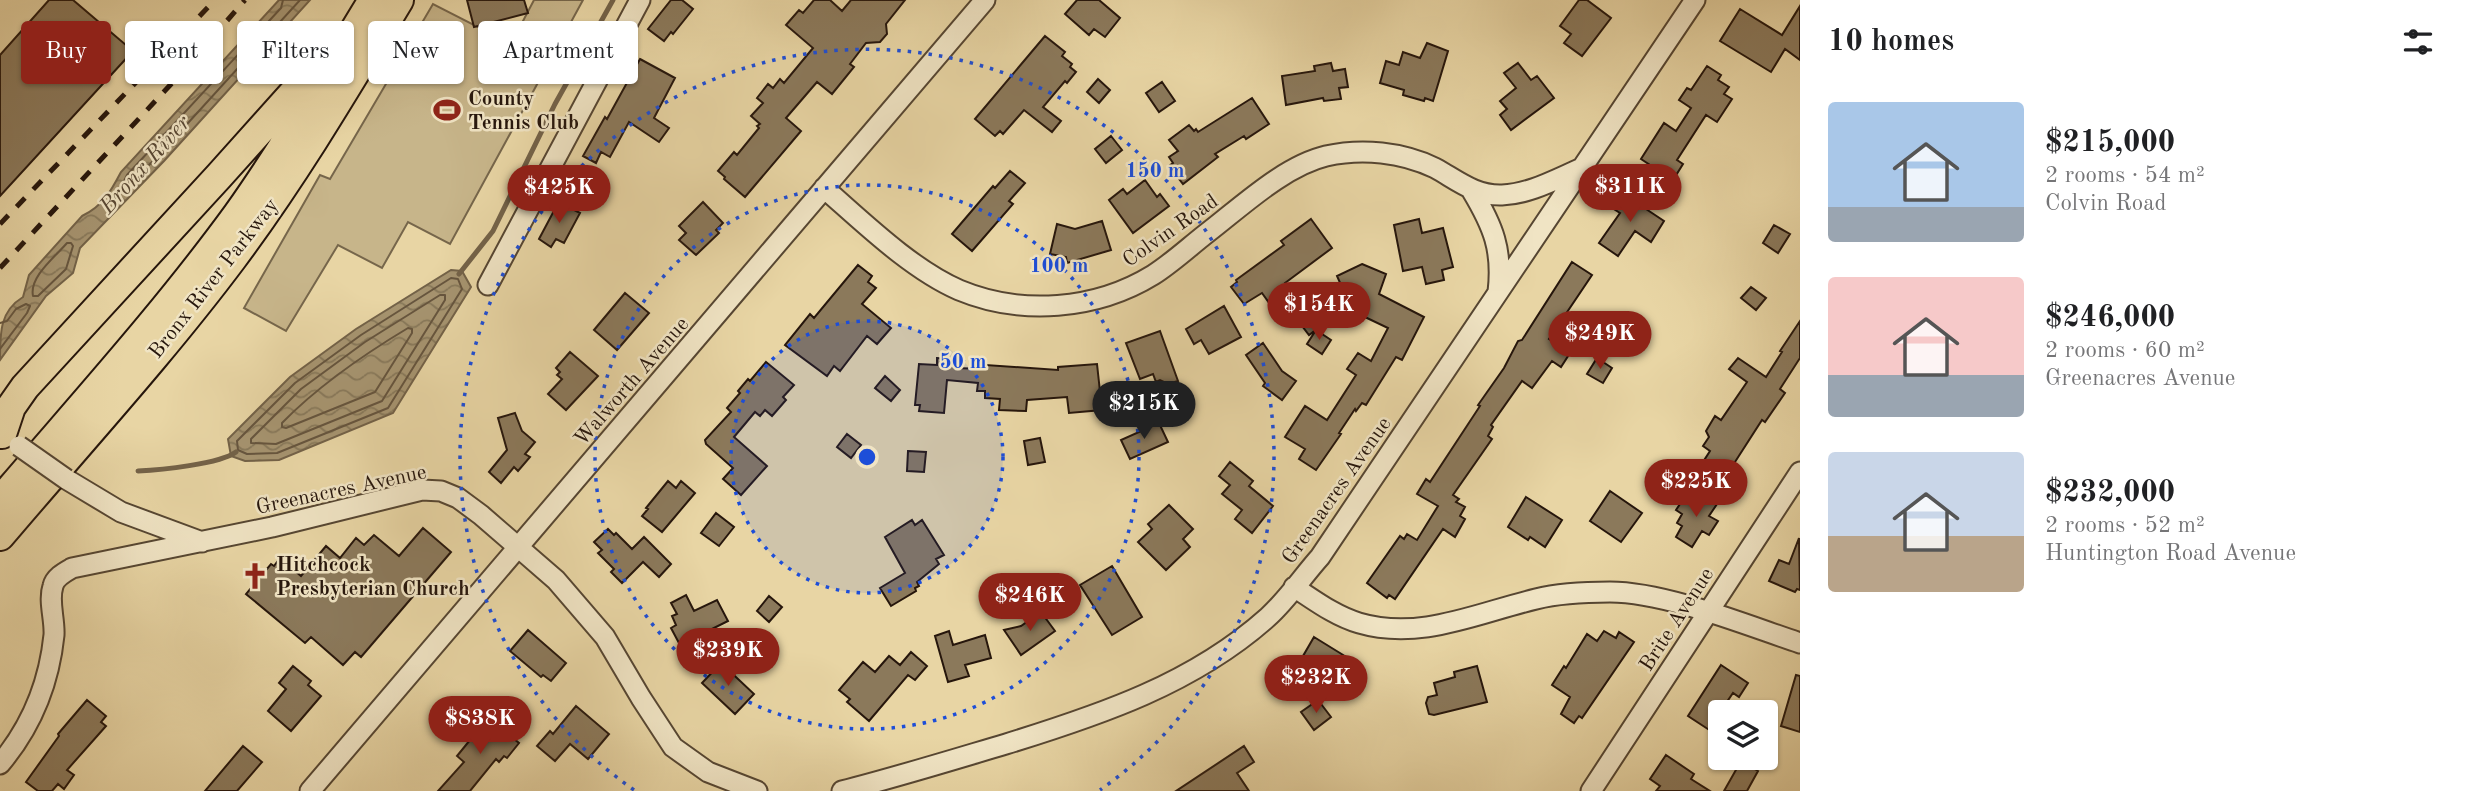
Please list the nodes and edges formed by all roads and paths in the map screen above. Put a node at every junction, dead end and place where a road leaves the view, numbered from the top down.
1 (399, 0) edge
2 (640, 0) edge
3 (985, 0) edge
4 (1695, 0) edge
5 (367, 10) edge
6 (1582, 168) junction
7 (824, 188) junction
8 (1472, 191) junction
9 (488, 285) dead end
10 (1498, 294) junction
11 (10, 440) joint
12 (1800, 472) edge
13 (0, 501) edge
14 (0, 536) edge
15 (202, 542) junction
16 (518, 547) junction
17 (1294, 587) junction
18 (1708, 613) junction
19 (1800, 643) edge
20 (0, 764) edge
21 (310, 791) edge
22 (757, 791) edge
23 (842, 791) edge
24 (1591, 791) edge

1 - 14 highway, Bronx River Parkway
2 - 9 street
3 - 7 street, Walworth Avenue
4 - 6 street, Greenacres Avenue
5 - 11 highway
5 - 13 highway, Bronx River Parkway
6 - 8 street, Colvin Road
6 - 10 street, Greenacres Avenue
7 - 8 street, Colvin Road
7 - 16 street, Walworth Avenue
8 - 10 street, Colvin Road
10 - 17 street, Greenacres Avenue
11 - 15 street, bridge
12 - 18 street, Brite Avenue
15 - 16 street, Greenacres Avenue
15 - 20 street, Greenacres Avenue
16 - 21 street, Walworth Avenue
16 - 22 street, Greenacres Avenue
17 - 18 street
17 - 23 street, Greenacres Avenue
18 - 19 street
18 - 24 street, Brite Avenue

